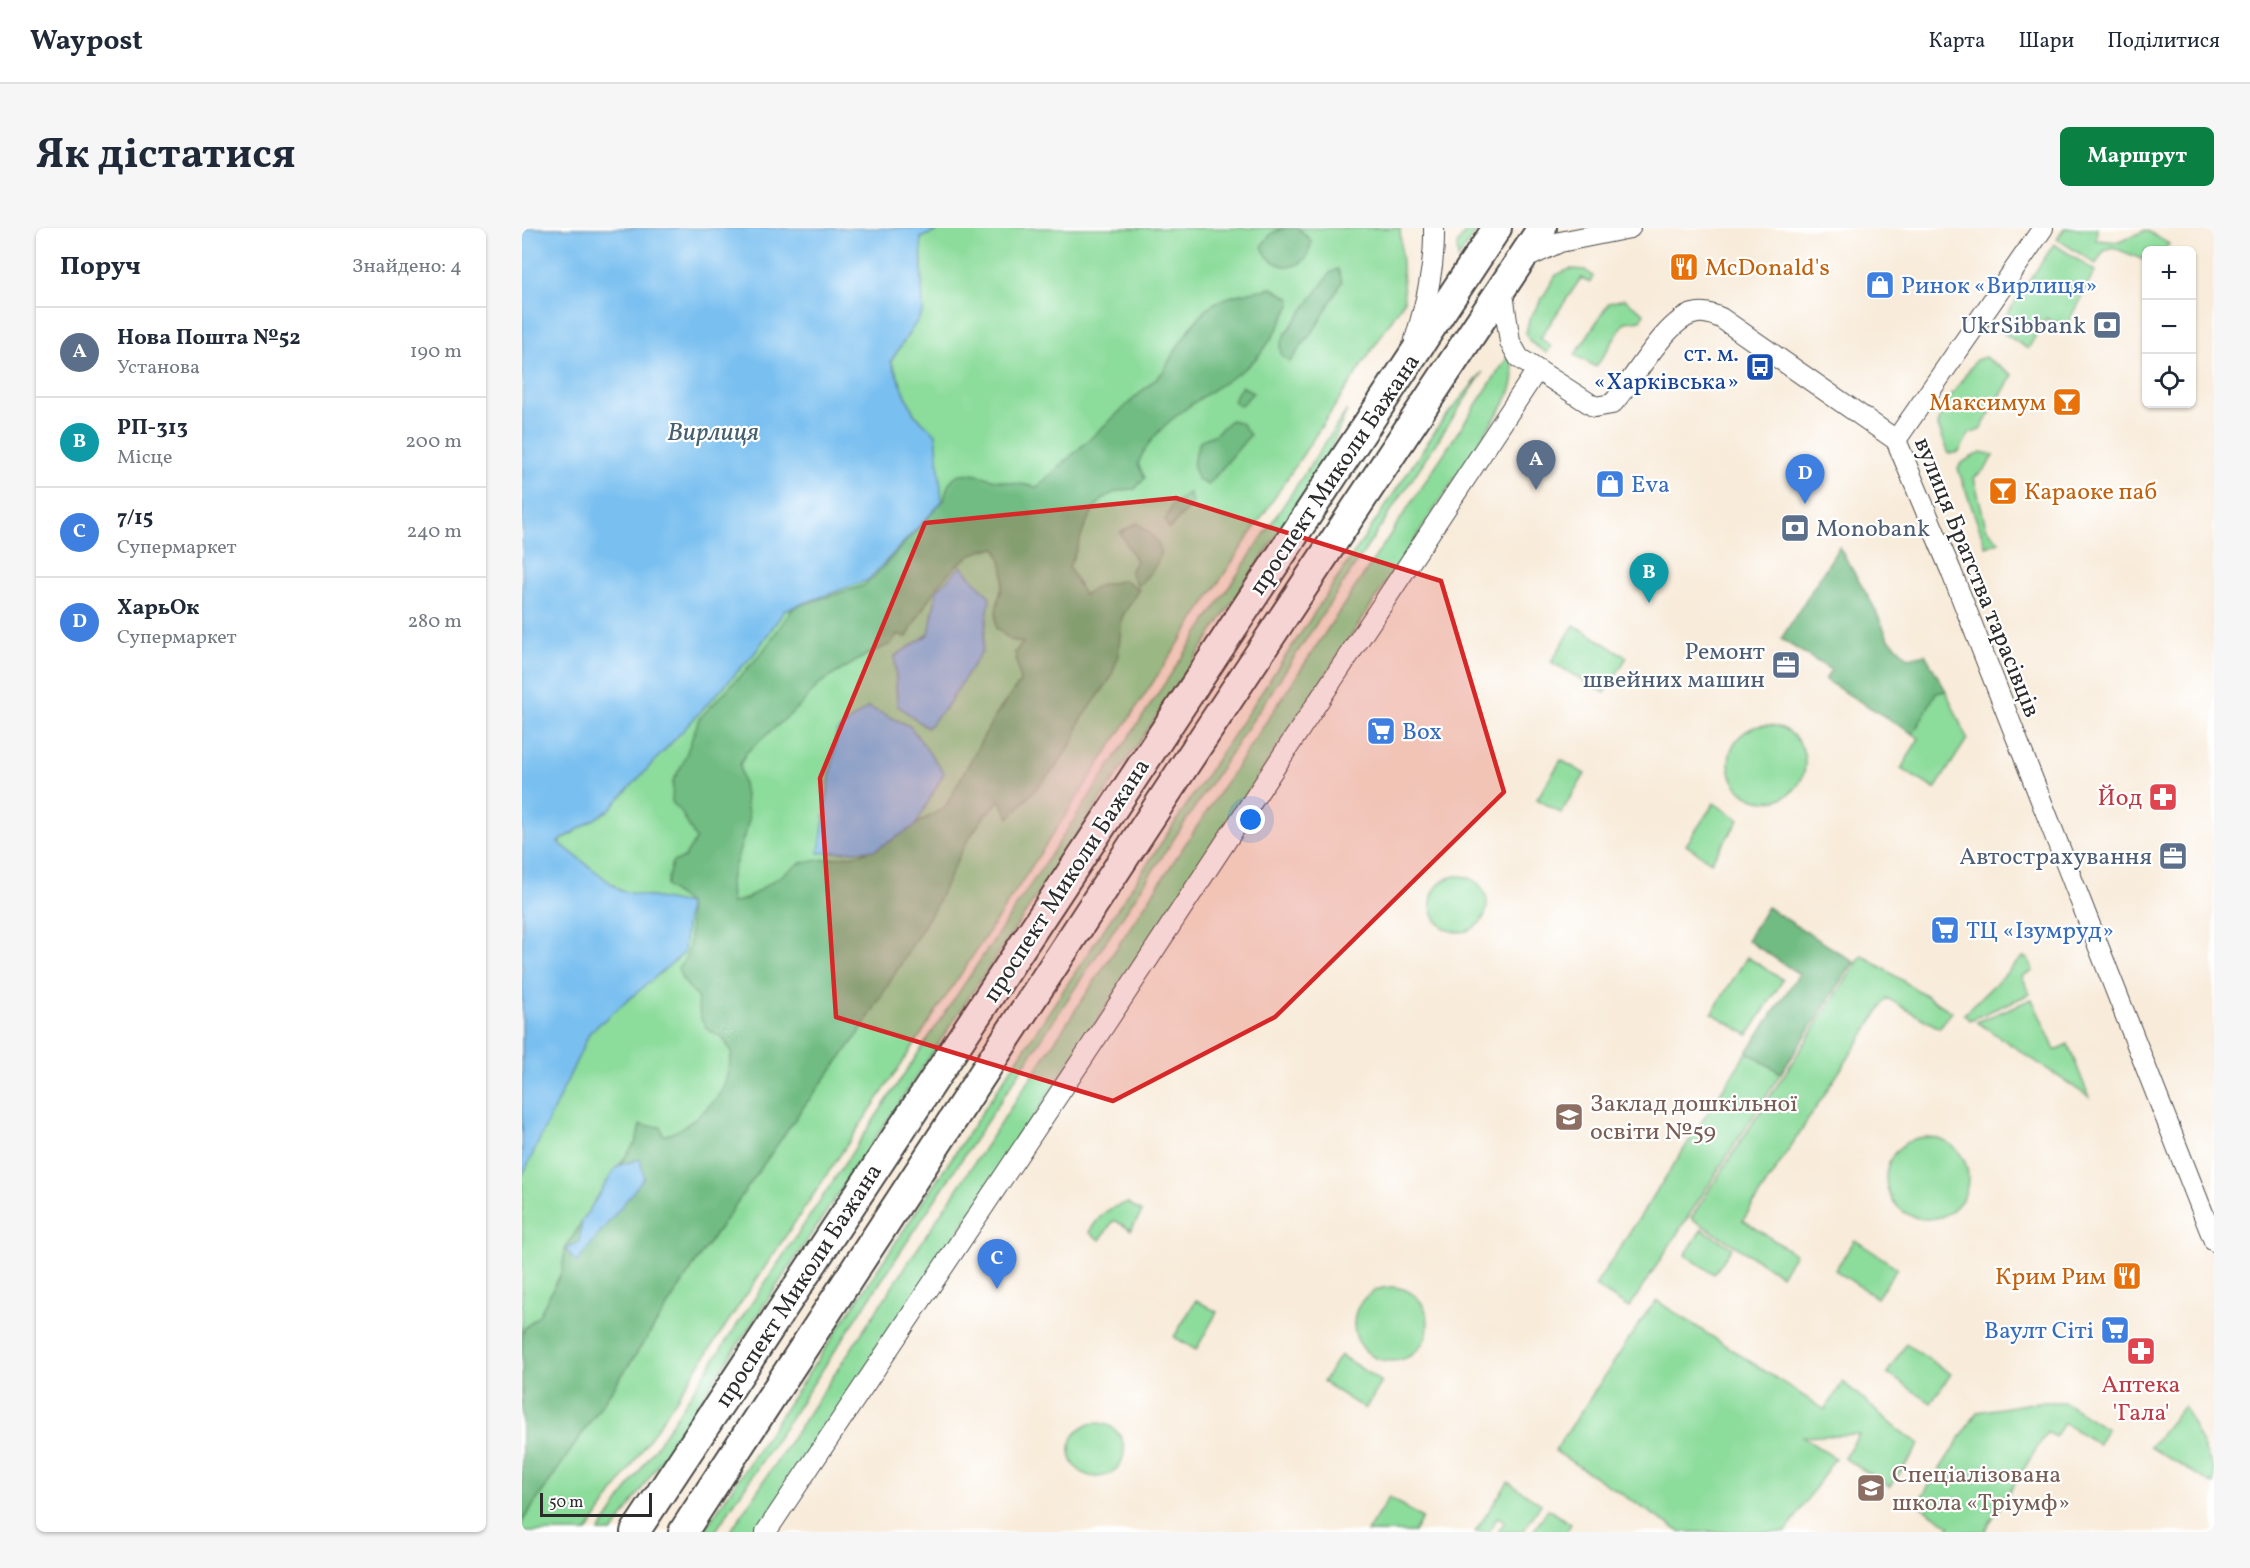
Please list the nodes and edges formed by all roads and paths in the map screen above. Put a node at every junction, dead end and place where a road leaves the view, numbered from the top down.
1 (1434, 228) edge
2 (1497, 228) edge
3 (1542, 228) edge
4 (1630, 228) edge
5 (2043, 228) edge
6 (1519, 261) junction
7 (1502, 287) junction
8 (1407, 363) junction
9 (1537, 370) junction
10 (1896, 440) junction
11 (2214, 1241) edge
12 (635, 1532) edge
13 (683, 1532) edge
14 (766, 1532) edge

1 - 8 street
2 - 8 highway, проспект Миколи Бажана
3 - 6 highway, проспект Миколи Бажана
4 - 6 street
5 - 10 street, вулиця Братства тарасівців
6 - 7 highway, проспект Миколи Бажана
7 - 9 street, вулиця Братства тарасівців
7 - 13 highway, проспект Миколи Бажана
8 - 12 highway, проспект Миколи Бажана
9 - 10 street, вулиця Братства тарасівців
9 - 14 street
10 - 11 street, вулиця Братства тарасівців

